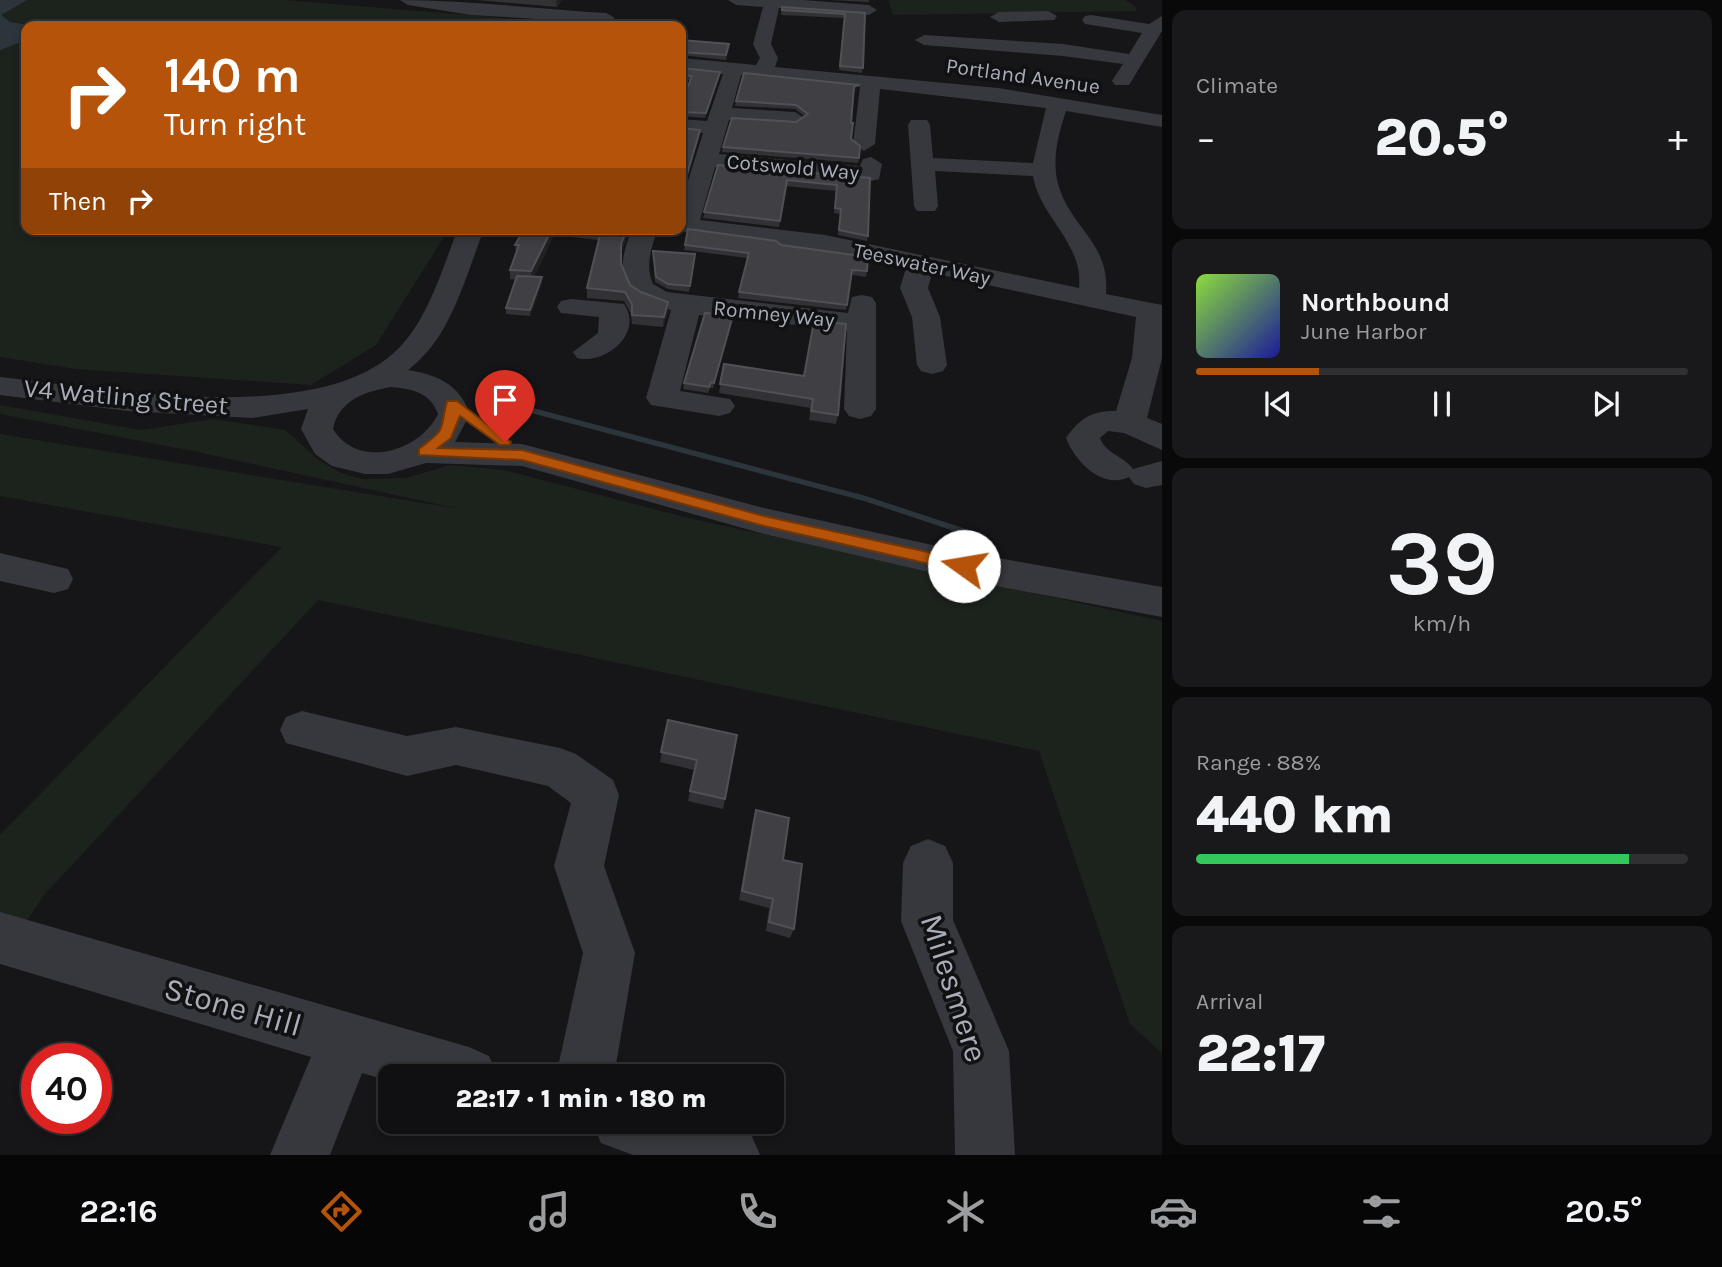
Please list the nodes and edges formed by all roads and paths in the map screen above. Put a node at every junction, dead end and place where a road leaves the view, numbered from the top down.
1 (408, 0) edge
2 (736, 0) edge
3 (743, 0) edge
4 (438, 2) edge
5 (772, 4) junction
6 (514, 5) edge
7 (874, 11) edge
8 (602, 16) edge
9 (1019, 16) junction
10 (1048, 16) dead end
11 (999, 17) dead end
12 (1091, 20) dead end
13 (1158, 22) edge
14 (924, 40) dead end
15 (1042, 49) junction
16 (878, 58) dead end
17 (1135, 60) junction
18 (686, 64) edge
19 (734, 68) junction
20 (764, 70) junction
21 (874, 80) junction
22 (1059, 102) junction
23 (1104, 110) junction
24 (786, 115) dead end
25 (717, 120) junction
26 (1162, 121) edge
27 (686, 124) edge
28 (919, 125) dead end
29 (686, 157) edge
30 (705, 159) junction
31 (922, 164) junction
32 (1044, 170) junction
33 (926, 206) dead end
34 (686, 219) edge
35 (686, 225) edge
36 (469, 235) edge
37 (491, 235) edge
38 (643, 235) edge
39 (922, 264) junction
40 (650, 297) junction
41 (1092, 301) junction
42 (687, 305) junction
43 (571, 307) dead end
44 (614, 310) junction
45 (1157, 314) edge
46 (588, 352) dead end
47 (932, 365) dead end
48 (375, 380) junction
49 (0, 386) edge
50 (337, 396) junction
51 (443, 396) junction
52 (719, 406) dead end
53 (1143, 406) edge
54 (252, 408) junction
55 (860, 409) dead end
56 (319, 438) junction
57 (1162, 439) edge
58 (424, 452) junction
59 (522, 455) junction
60 (1141, 473) edge
61 (0, 567) edge
62 (54, 579) dead end
63 (1162, 602) edge
64 (302, 730) dead end
65 (928, 863) dead end
66 (0, 938) edge
67 (346, 1040) junction
68 (428, 1064) edge
69 (587, 1064) edge
70 (661, 1134) edge
71 (300, 1155) edge
72 (730, 1155) edge
73 (985, 1155) edge

1 - 4 street
2 - 3 street
3 - 5 street
4 - 6 street
5 - 7 street
5 - 20 street
6 - 8 street
9 - 10 street
9 - 11 street
9 - 15 street
12 - 13 street
13 - 17 street
14 - 15 street
15 - 17 street
16 - 21 street
17 - 23 street
18 - 19 street, Portland Avenue
19 - 20 street, Portland Avenue
19 - 25 street
20 - 21 street, Portland Avenue
21 - 22 street, Portland Avenue
21 - 30 street, Cotswold Way
22 - 23 street, Portland Avenue
22 - 32 street
23 - 26 street, Portland Avenue
24 - 25 street
25 - 27 street
25 - 30 street
28 - 31 street
29 - 30 street
30 - 34 street
31 - 32 street
31 - 33 street
32 - 41 street
35 - 39 street, Teeswater Way
36 - 48 street
37 - 51 street
38 - 40 street
39 - 41 street, Teeswater Way
39 - 47 street
40 - 42 street, Romney Way
40 - 44 street
41 - 45 street, Teeswater Way
42 - 52 street, Romney Way
42 - 55 street, Romney Way
43 - 44 street
44 - 46 street
45 - 53 street
48 - 50 street
48 - 51 street
49 - 54 street, V4 Watling Street
50 - 54 street, V4 Watling Street
50 - 56 street
51 - 58 street
51 - 59 street
53 - 57 street
53 - 60 street
54 - 56 street, V4 Watling Street
56 - 58 street
58 - 59 street
59 - 63 street
61 - 62 street
64 - 69 street
65 - 73 street, Milesmere
66 - 67 street, Stone Hill
67 - 68 street
67 - 71 street
70 - 72 street

